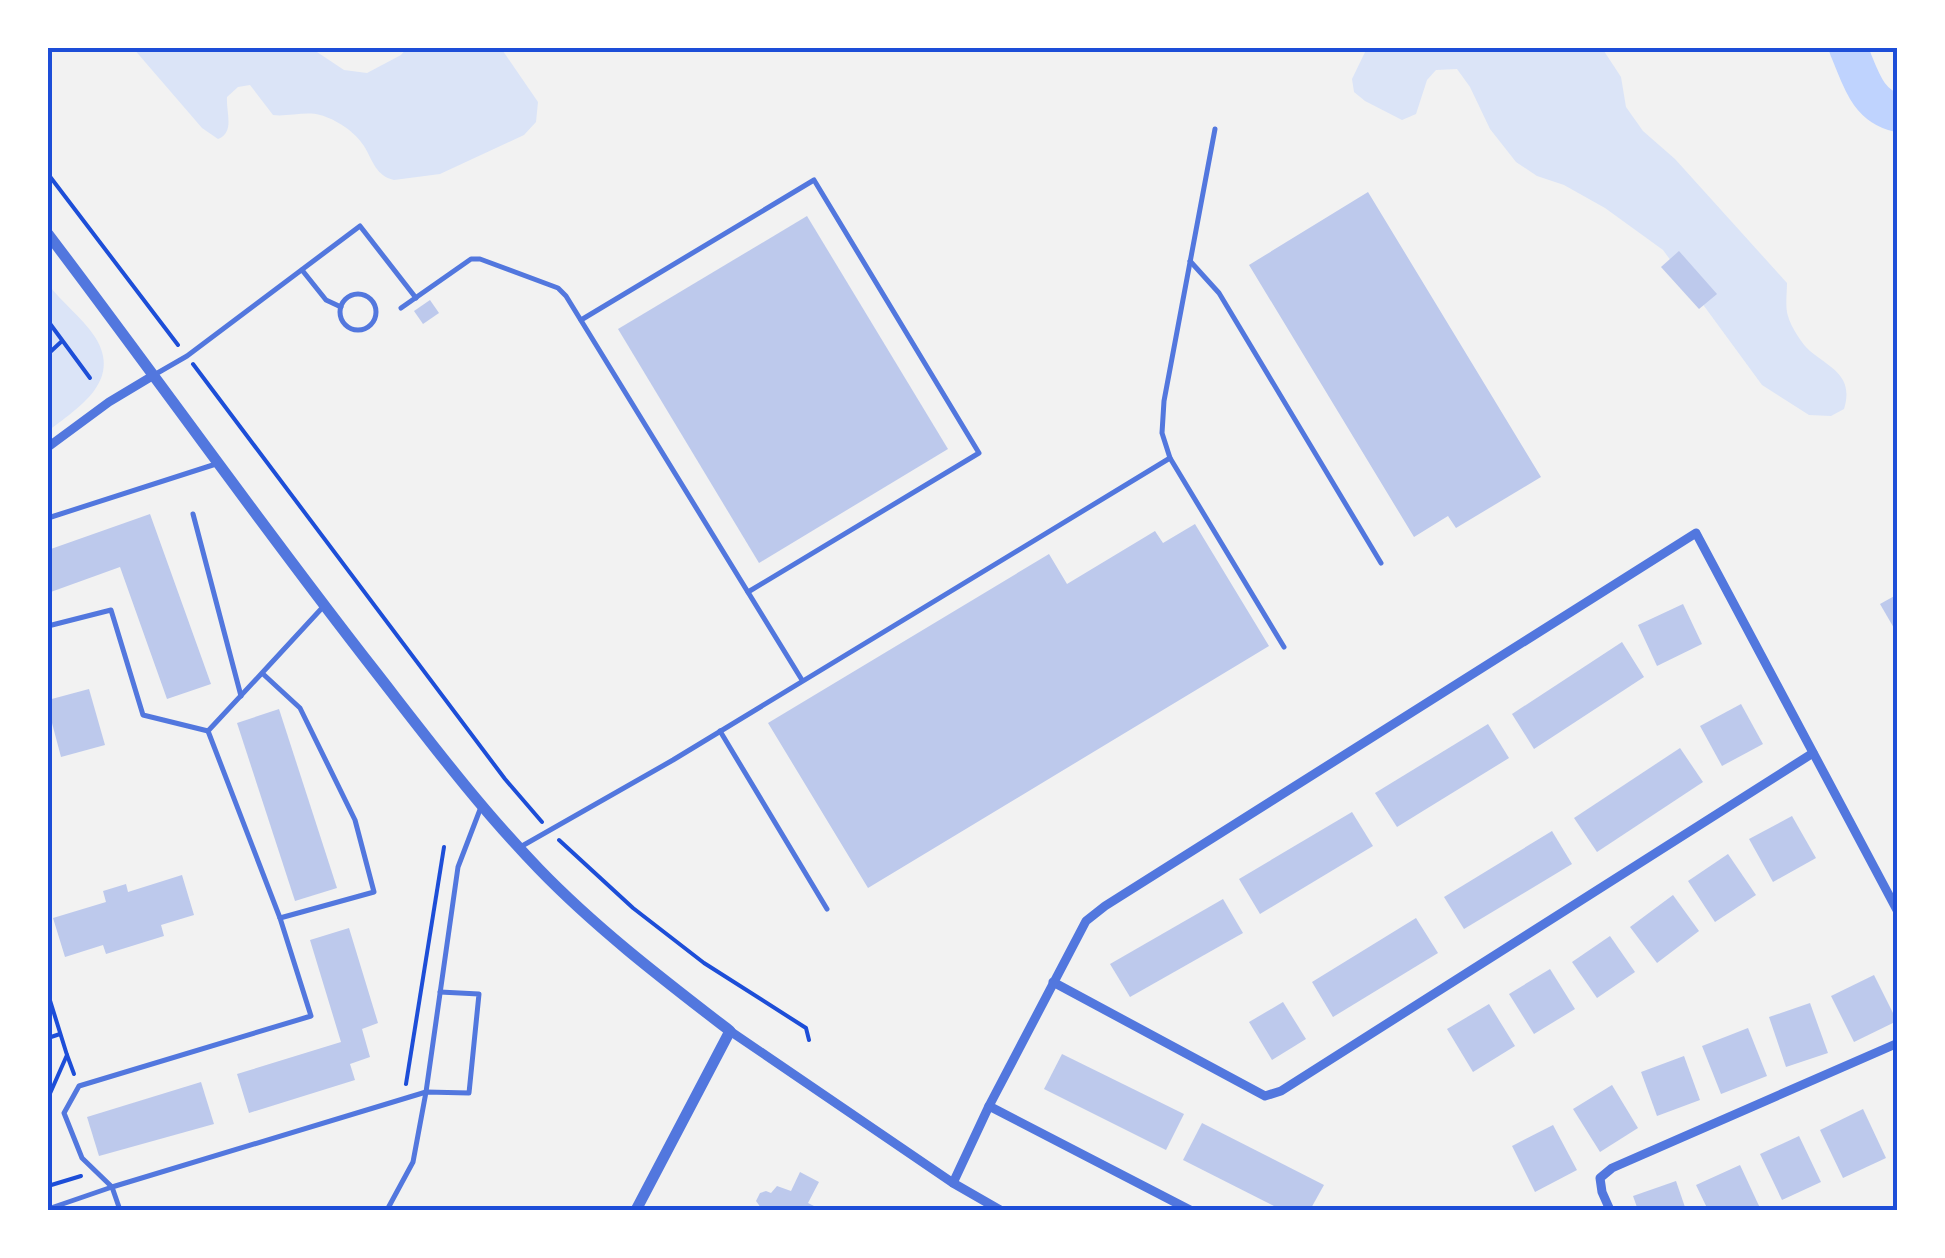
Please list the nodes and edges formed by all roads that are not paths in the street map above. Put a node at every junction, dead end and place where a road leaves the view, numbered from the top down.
1 (1215, 129) dead end
2 (48, 234) edge
3 (1190, 261) junction
4 (302, 270) junction
5 (416, 298) junction
6 (341, 307) junction
7 (402, 308) dead end
8 (581, 320) junction
9 (154, 375) junction
10 (48, 447) edge
11 (1170, 458) junction
12 (219, 464) junction
13 (193, 514) dead end
14 (48, 518) edge
15 (1380, 563) dead end
16 (748, 592) junction
17 (324, 606) junction
18 (48, 626) edge
19 (1284, 646) dead end
20 (262, 673) junction
21 (802, 680) junction
22 (241, 696) junction
23 (208, 731) junction
24 (720, 731) junction
25 (1812, 752) junction
26 (481, 807) junction
27 (519, 848) junction
28 (827, 909) dead end
29 (1898, 912) edge
30 (280, 918) junction
31 (1053, 982) junction
32 (440, 992) junction
33 (730, 1030) junction
34 (1898, 1043) edge
35 (426, 1092) junction
36 (989, 1106) junction
37 (953, 1183) junction
38 (112, 1187) junction
39 (48, 1210) edge
40 (120, 1210) edge
41 (386, 1210) edge
42 (636, 1210) edge
43 (1000, 1210) edge
44 (1190, 1210) edge
45 (1610, 1210) edge

1 - 3 lane
2 - 9 street
3 - 11 lane
3 - 15 lane
4 - 5 lane
4 - 6 lane
4 - 9 lane
5 - 7 lane
5 - 8 lane
6 - 6 lane
8 - 16 lane
8 - 16 lane
9 - 10 street
9 - 12 street
11 - 19 lane
11 - 21 lane
12 - 14 lane
12 - 17 street
13 - 22 lane
16 - 21 lane
17 - 20 lane
17 - 26 street
18 - 23 lane
20 - 22 lane
20 - 30 lane
21 - 24 lane
22 - 23 lane
23 - 30 lane
24 - 27 lane
24 - 28 lane
25 - 29 street
25 - 31 street
25 - 31 street
26 - 27 street
26 - 32 lane
27 - 33 street
30 - 38 lane
31 - 36 street
32 - 35 lane
32 - 35 lane
33 - 37 street
33 - 42 street
34 - 45 street
35 - 38 lane
35 - 41 lane
36 - 37 street
36 - 44 street
37 - 43 street
38 - 39 lane
38 - 40 lane

